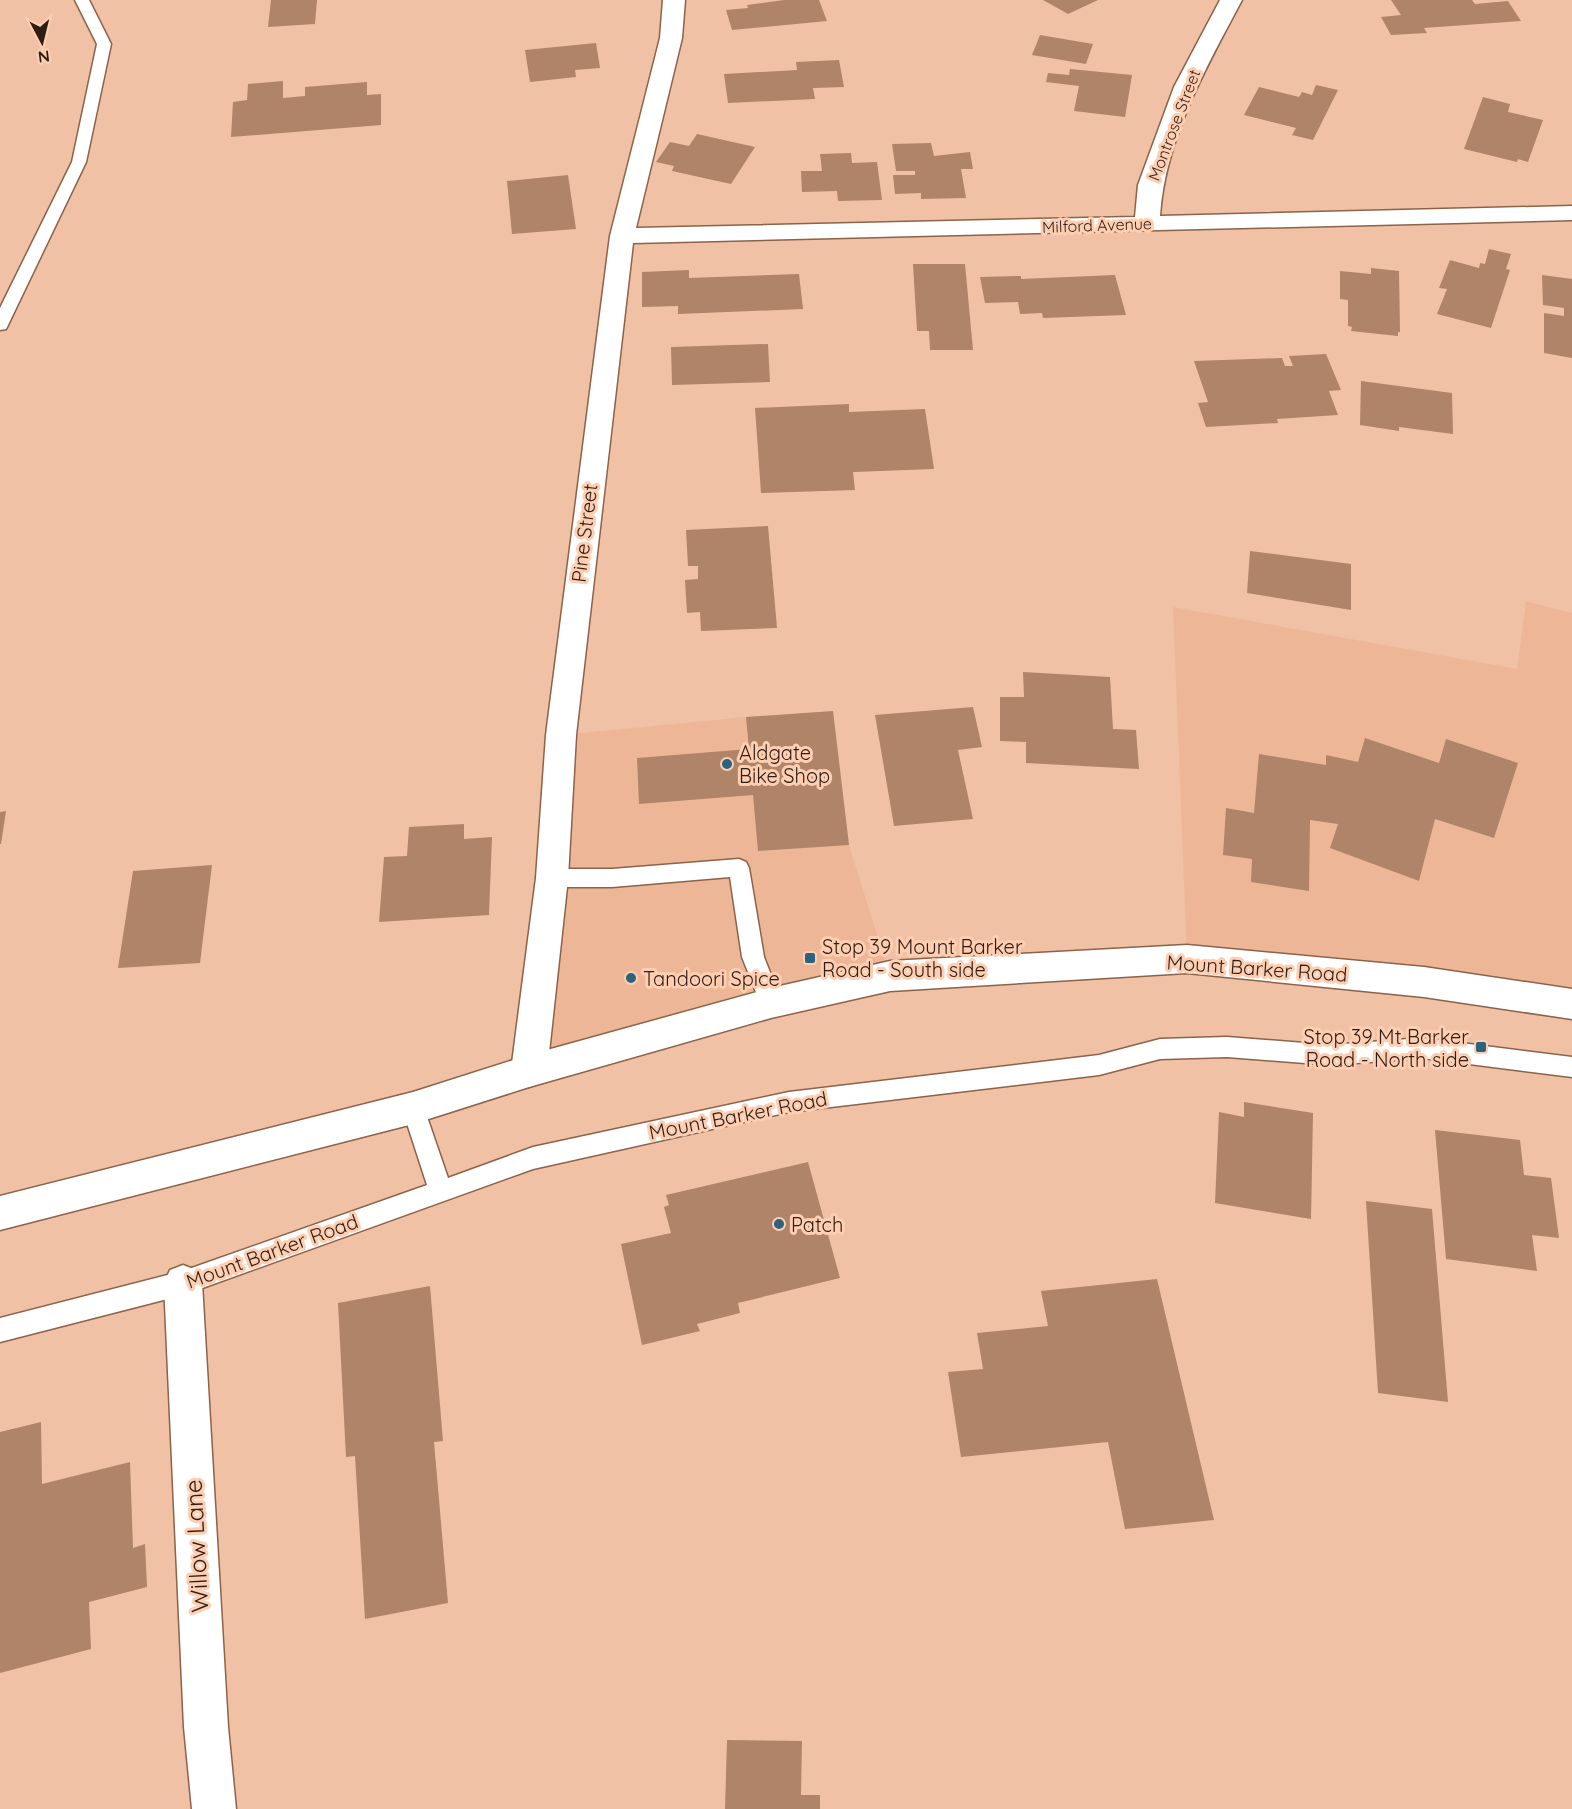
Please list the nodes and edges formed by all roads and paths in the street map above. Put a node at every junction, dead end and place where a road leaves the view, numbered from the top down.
1 (82, 0) edge
2 (674, 0) edge
3 (1231, 0) edge
4 (1572, 213) edge
5 (1147, 223) junction
6 (622, 237) junction
7 (0, 325) edge
8 (552, 878) junction
9 (771, 1003) junction
10 (1572, 1004) edge
11 (1572, 1068) edge
12 (529, 1071) junction
13 (413, 1108) junction
14 (440, 1190) junction
15 (0, 1213) edge
16 (183, 1283) junction
17 (0, 1330) edge
18 (214, 1809) edge

1 - 7 lane
2 - 6 street, Pine Street
3 - 5 street, Montrose Street
4 - 5 street, Milford Avenue
5 - 6 street, Milford Avenue
6 - 8 street, Pine Street
8 - 9 lane
8 - 12 street, Pine Street
9 - 10 street, Mount Barker Road
9 - 12 street, Mount Barker Road
11 - 14 lane, Mount Barker Road
12 - 13 street, Mount Barker Road
13 - 14 lane
13 - 15 street, Mount Barker Road
14 - 16 lane, Mount Barker Road
16 - 17 lane, Mount Barker Road
16 - 18 street, Willow Lane

